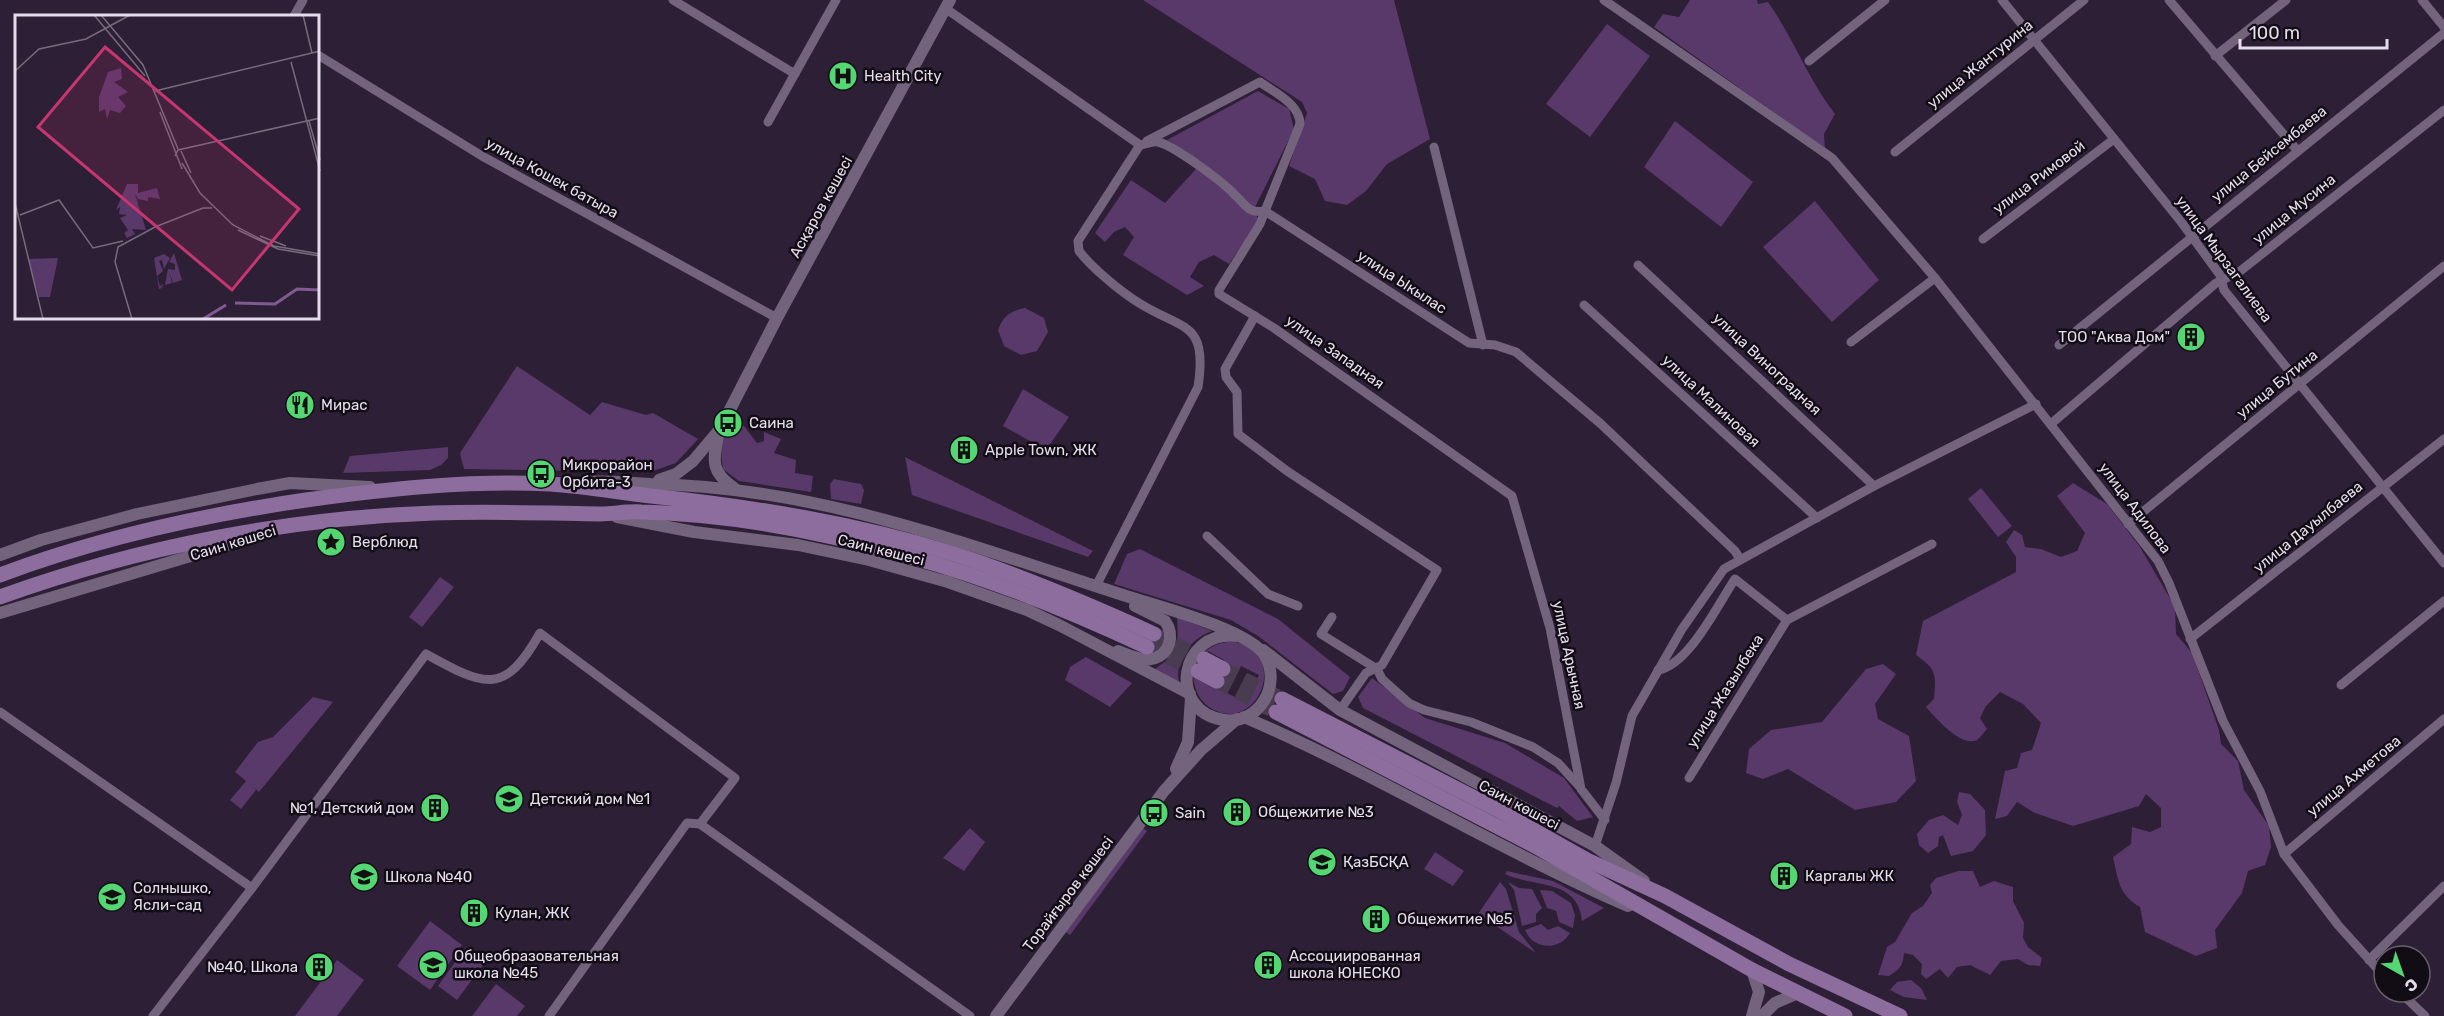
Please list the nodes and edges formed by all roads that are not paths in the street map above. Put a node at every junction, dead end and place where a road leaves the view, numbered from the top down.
1 (303, 0) edge
2 (836, 0) edge
3 (1604, 0) edge
4 (1885, 0) edge
5 (2002, 0) edge
6 (2084, 0) edge
7 (2169, 0) edge
8 (2286, 0) edge
9 (2422, 0) edge
10 (678, 2) edge
11 (948, 4) edge
12 (295, 15) edge
13 (2444, 27) edge
14 (2444, 33) edge
15 (2034, 40) junction
16 (320, 56) edge
17 (2215, 56) junction
18 (1809, 61) dead end
19 (795, 74) junction
20 (2444, 110) edge
21 (768, 122) dead end
22 (2114, 139) junction
23 (1140, 145) junction
24 (1434, 147) dead end
25 (2297, 150) junction
26 (1895, 152) dead end
27 (1265, 211) junction
28 (2192, 236) junction
29 (1983, 239) dead end
30 (1638, 265) dead end
31 (2444, 266) edge
32 (1935, 278) junction
33 (2222, 282) junction
34 (1584, 305) dead end
35 (1255, 316) junction
36 (777, 318) junction
37 (1851, 342) dead end
38 (1483, 345) junction
39 (2059, 345) dead end
40 (2300, 385) junction
41 (2036, 404) junction
42 (2052, 423) junction
43 (720, 429) junction
44 (2444, 439) edge
45 (550, 484) junction
46 (650, 484) junction
47 (1874, 486) junction
48 (2381, 487) junction
49 (393, 488) junction
50 (737, 490) junction
51 (1510, 492) joint
52 (601, 514) junction
53 (1817, 518) junction
54 (2128, 524) junction
55 (286, 527) junction
56 (1208, 536) dead end
57 (1932, 544) dead end
58 (0, 555) edge
59 (1740, 559) junction
60 (2444, 563) edge
61 (0, 575) edge
62 (1096, 586) junction
63 (0, 597) edge
64 (2444, 601) edge
65 (1298, 606) dead end
66 (0, 613) edge
67 (1332, 617) dead end
68 (1787, 620) junction
69 (1238, 636) junction
70 (2190, 639) junction
71 (1086, 640) junction
72 (1252, 642) junction
73 (1201, 665) tunnel mouth
74 (1377, 669) junction
75 (1658, 670) junction
76 (1220, 675) tunnel mouth
77 (2341, 685) dead end
78 (1190, 696) junction
79 (1340, 710) junction
80 (0, 712) edge
81 (1240, 718) junction
82 (2444, 720) edge
83 (1689, 778) dead end
84 (1581, 789) junction
85 (1164, 791) junction
86 (1605, 820) junction
87 (700, 824) junction
88 (1595, 846) junction
89 (2284, 854) junction
90 (2444, 886) edge
91 (252, 888) junction
92 (1665, 896) junction
93 (1671, 924) junction
94 (2369, 960) junction
95 (2372, 963) edge
96 (1752, 970) junction
97 (1798, 993) junction
98 (2412, 1004) edge
99 (153, 1016) edge
100 (549, 1016) edge
101 (970, 1016) edge
102 (996, 1016) edge
103 (1752, 1016) edge
104 (1762, 1016) edge
105 (1845, 1016) edge
106 (1900, 1016) edge
107 (2425, 1016) edge

1 - 12 street
2 - 19 street
3 - 32 street, улица Адилова
4 - 18 street
5 - 15 street, улица Мырзагалиева
6 - 15 street, улица Жантурина
7 - 17 street
8 - 17 street
9 - 13 street
10 - 19 street
11 - 23 street
11 - 36 street, Асқаров көшесі
14 - 25 street, улица Бейсембаева
15 - 22 street, улица Мырзагалиева
15 - 26 street, улица Жантурина
16 - 36 street, улица Кошек батыра
17 - 25 street
19 - 21 street
20 - 33 street, улица Мусина
22 - 28 street, улица Мырзагалиева
22 - 29 street, улица Римовой
23 - 27 street, улица Ыкылас
23 - 27 street
23 - 62 street
24 - 38 street
25 - 28 street, улица Бейсембаева
27 - 35 street, улица Западная
27 - 38 street, улица Ыкылас
28 - 33 street, улица Мырзагалиева
28 - 39 street, улица Бейсембаева
30 - 47 street, улица Виноградная
31 - 40 street, улица Бутина
32 - 37 street
32 - 41 street, улица Адилова
33 - 40 street, улица Мырзагалиева
33 - 42 street, улица Мусина
34 - 53 street, улица Малиновая
35 - 51 street, улица Западная
35 - 74 street
36 - 43 street, Асқаров көшесі
38 - 59 street, улица Ыкылас
40 - 48 street, улица Мырзагалиева
40 - 54 street, улица Бутина
41 - 42 street, улица Адилова
41 - 47 street
42 - 54 street, улица Адилова
43 - 46 street
43 - 50 street
44 - 48 street, улица Дауылбаева
45 - 46 street
45 - 49 main road, Саин көшесі
45 - 52 main road, Саин көшесі
46 - 50 street
47 - 53 street
48 - 60 street, улица Мырзагалиева
48 - 70 street, улица Дауылбаева
49 - 58 street, Саин көшесі
49 - 61 main road, Саин көшесі
50 - 62 street
51 - 84 street, улица Арычная
52 - 55 main road, Саин көшесі
52 - 71 street
53 - 59 street
54 - 70 street, улица Адилова
55 - 63 main road, Саин көшесі
55 - 66 street, Саин көшесі
56 - 65 street
57 - 68 street
59 - 75 street
62 - 69 street
62 - 71 street
64 - 77 street
67 - 74 street
68 - 75 street
68 - 83 street, улица Жазылбека
69 - 72 street
69 - 78 street
70 - 89 street, улица Адилова
71 - 78 street
72 - 79 street, Саин көшесі
72 - 81 street
73 - 76 main road
74 - 79 street
74 - 84 street
75 - 86 street
78 - 81 street
78 - 85 street
79 - 88 street, Саин көшесі
80 - 91 street
81 - 85 street
81 - 93 street
82 - 89 street, улица Ахметова
84 - 86 street, улица Арычная
85 - 102 street, Торайғыров көшесі
86 - 88 street
87 - 91 street
87 - 100 street
87 - 101 street
88 - 92 street, Саин көшесі
89 - 94 street, улица Адилова
90 - 94 street
91 - 99 street
92 - 93 main road
92 - 106 main road, Саин көшесі
93 - 96 main road
94 - 95 street, улица Адилова
96 - 97 main road
96 - 103 street
97 - 104 street
97 - 105 main road
98 - 107 street

